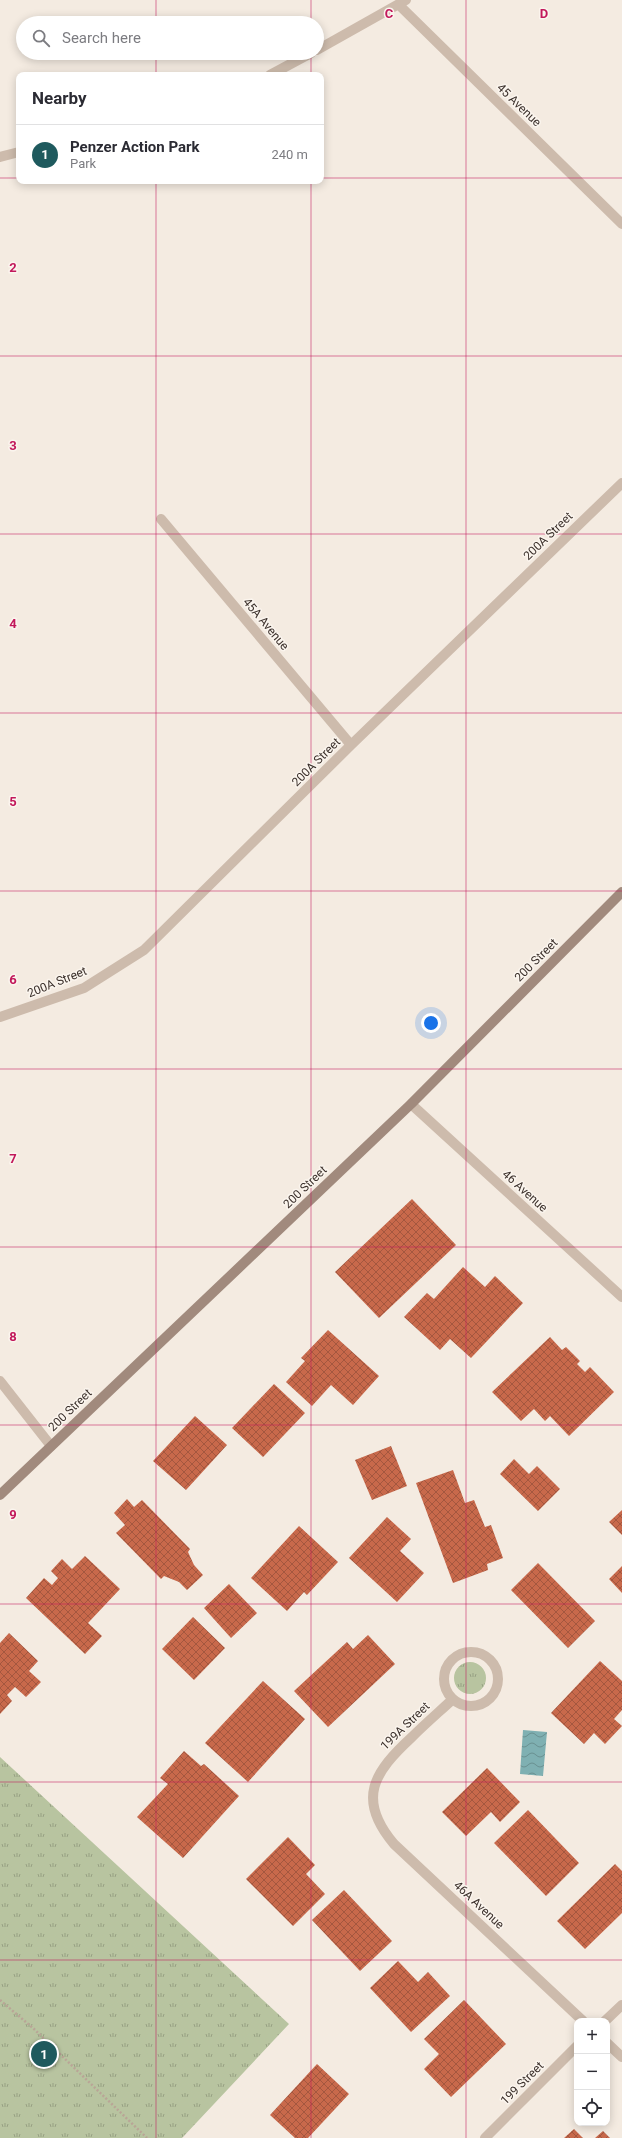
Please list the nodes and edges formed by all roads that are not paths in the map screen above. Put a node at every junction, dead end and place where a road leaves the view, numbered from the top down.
1 (402, 3) edge
2 (324, 46) edge
3 (298, 60) edge
4 (276, 72) edge
5 (16, 153) edge
6 (0, 156) edge
7 (622, 224) edge
8 (622, 483) edge
9 (161, 519) dead end
10 (351, 745) junction
11 (622, 892) edge
12 (0, 1017) edge
13 (411, 1104) junction
14 (622, 1297) edge
15 (0, 1381) edge
16 (51, 1446) junction
17 (0, 1495) edge
18 (452, 1699) junction
19 (373, 1798) joint
20 (622, 2004) edge
21 (580, 2018) edge
22 (608, 2018) edge
23 (610, 2046) edge
24 (574, 2049) edge
25 (622, 2057) edge
26 (485, 2138) edge

1 - 2 street
1 - 7 street, 45 Avenue
3 - 4 street
5 - 6 street
8 - 10 street, 200A Street
9 - 10 street, 45A Avenue
10 - 12 street, 200A Street
11 - 13 main road, 200 Street
13 - 14 street, 46 Avenue
13 - 16 main road, 200 Street
15 - 16 street
16 - 17 main road, 200 Street
18 - 18 street
18 - 19 street, 199A Street
19 - 21 street, 46A Avenue
20 - 22 street
23 - 25 street
24 - 26 street, 199 Street

